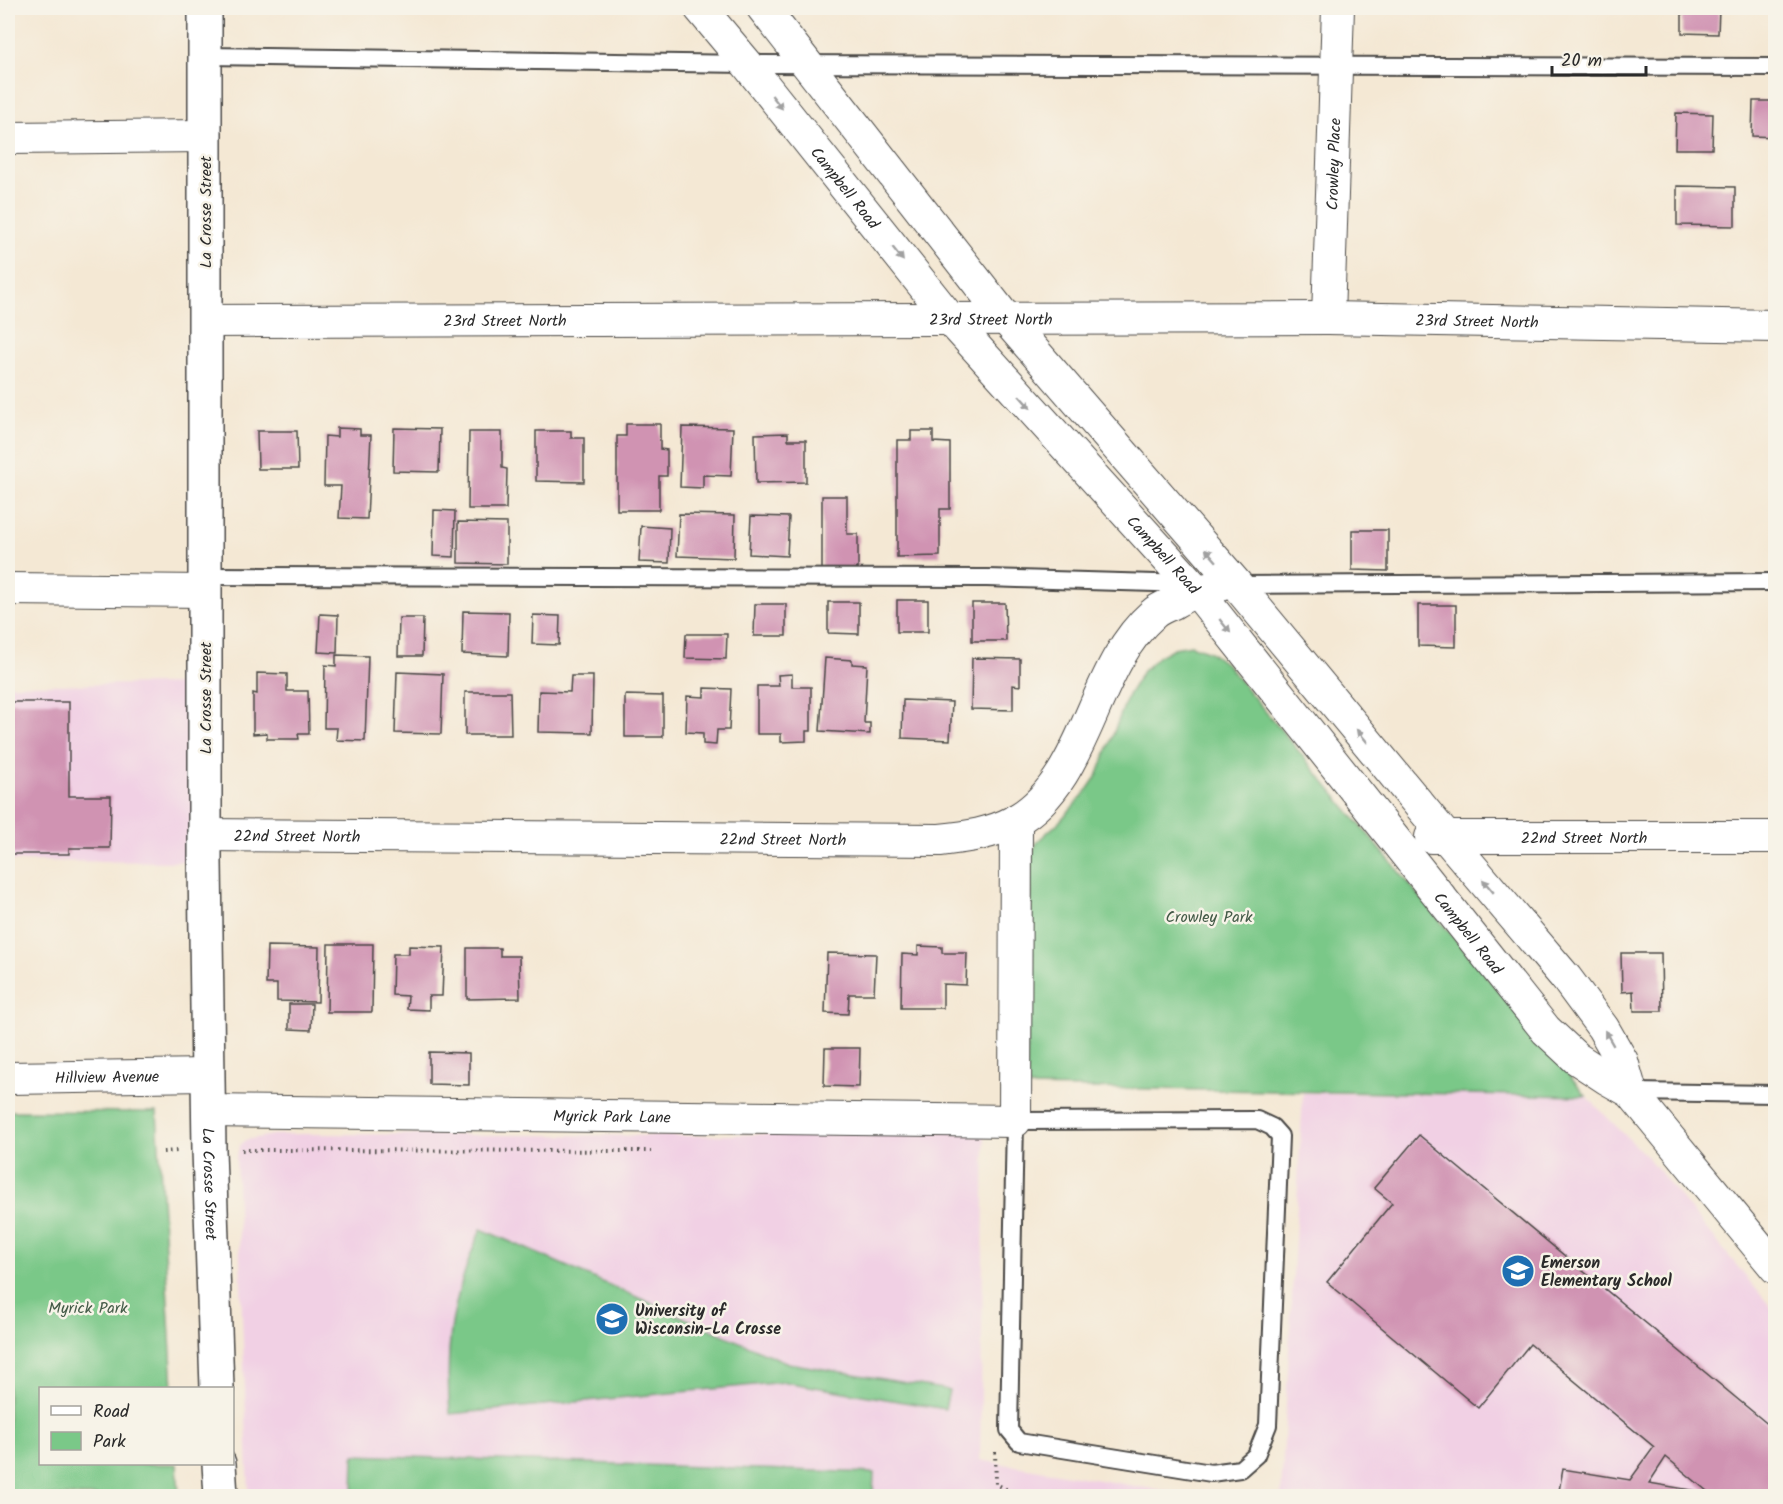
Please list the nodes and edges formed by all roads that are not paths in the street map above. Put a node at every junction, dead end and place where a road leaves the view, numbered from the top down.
1 (205, 8) edge
2 (700, 8) edge
3 (763, 8) edge
4 (1338, 8) edge
5 (204, 56) junction
6 (747, 64) junction
7 (807, 64) junction
8 (1336, 66) junction
9 (1776, 68) edge
10 (204, 136) junction
11 (8, 138) edge
12 (1328, 318) junction
13 (951, 320) junction
14 (1007, 320) junction
15 (206, 321) junction
16 (1776, 326) edge
17 (1776, 582) edge
18 (205, 584) junction
19 (1237, 585) junction
20 (1193, 587) junction
21 (8, 589) edge
22 (1016, 820) junction
23 (205, 835) junction
24 (1392, 837) junction
25 (1446, 837) junction
26 (1776, 837) edge
27 (208, 1076) junction
28 (8, 1078) edge
29 (1631, 1092) junction
30 (1776, 1094) edge
31 (208, 1112) junction
32 (1015, 1121) junction
33 (1776, 1268) edge
34 (217, 1387) edge
35 (219, 1465) edge
36 (221, 1497) edge

1 - 5 main road, La Crosse Street
2 - 6 street, Campbell Road
3 - 7 street, Campbell Road
4 - 8 street, Crowley Place
5 - 6 lane
5 - 10 main road, La Crosse Street
6 - 7 lane
6 -> 13 street, Campbell Road
7 - 8 lane
7 - 14 street, Campbell Road
8 - 9 lane
8 - 12 street, Crowley Place
10 - 11 street
10 - 15 main road, La Crosse Street
12 - 14 street, 23rd Street North
12 - 16 street, 23rd Street North
13 - 14 street, 23rd Street North
13 - 15 street, 23rd Street North
13 -> 20 street, Campbell Road
19 -> 14 street, Campbell Road
15 - 18 main road, La Crosse Street
17 - 19 lane
18 - 20 lane
18 - 21 street
18 - 23 main road, La Crosse Street
19 - 20 street, 22nd Street North
25 -> 19 street, Campbell Road
20 - 22 street, 22nd Street North
20 -> 24 street, Campbell Road
22 - 23 street, 22nd Street North
22 - 32 street
23 - 27 main road, La Crosse Street
24 - 25 street, 22nd Street North
24 - 29 street, Campbell Road
25 - 26 street, 22nd Street North
29 -> 25 street, Campbell Road
27 - 28 street, Hillview Avenue
27 - 31 main road, La Crosse Street
29 - 30 lane
29 - 33 street, Campbell Road
31 - 32 street, Myrick Park Lane
31 - 34 main road, La Crosse Street
32 - 32 lane
35 - 36 main road

